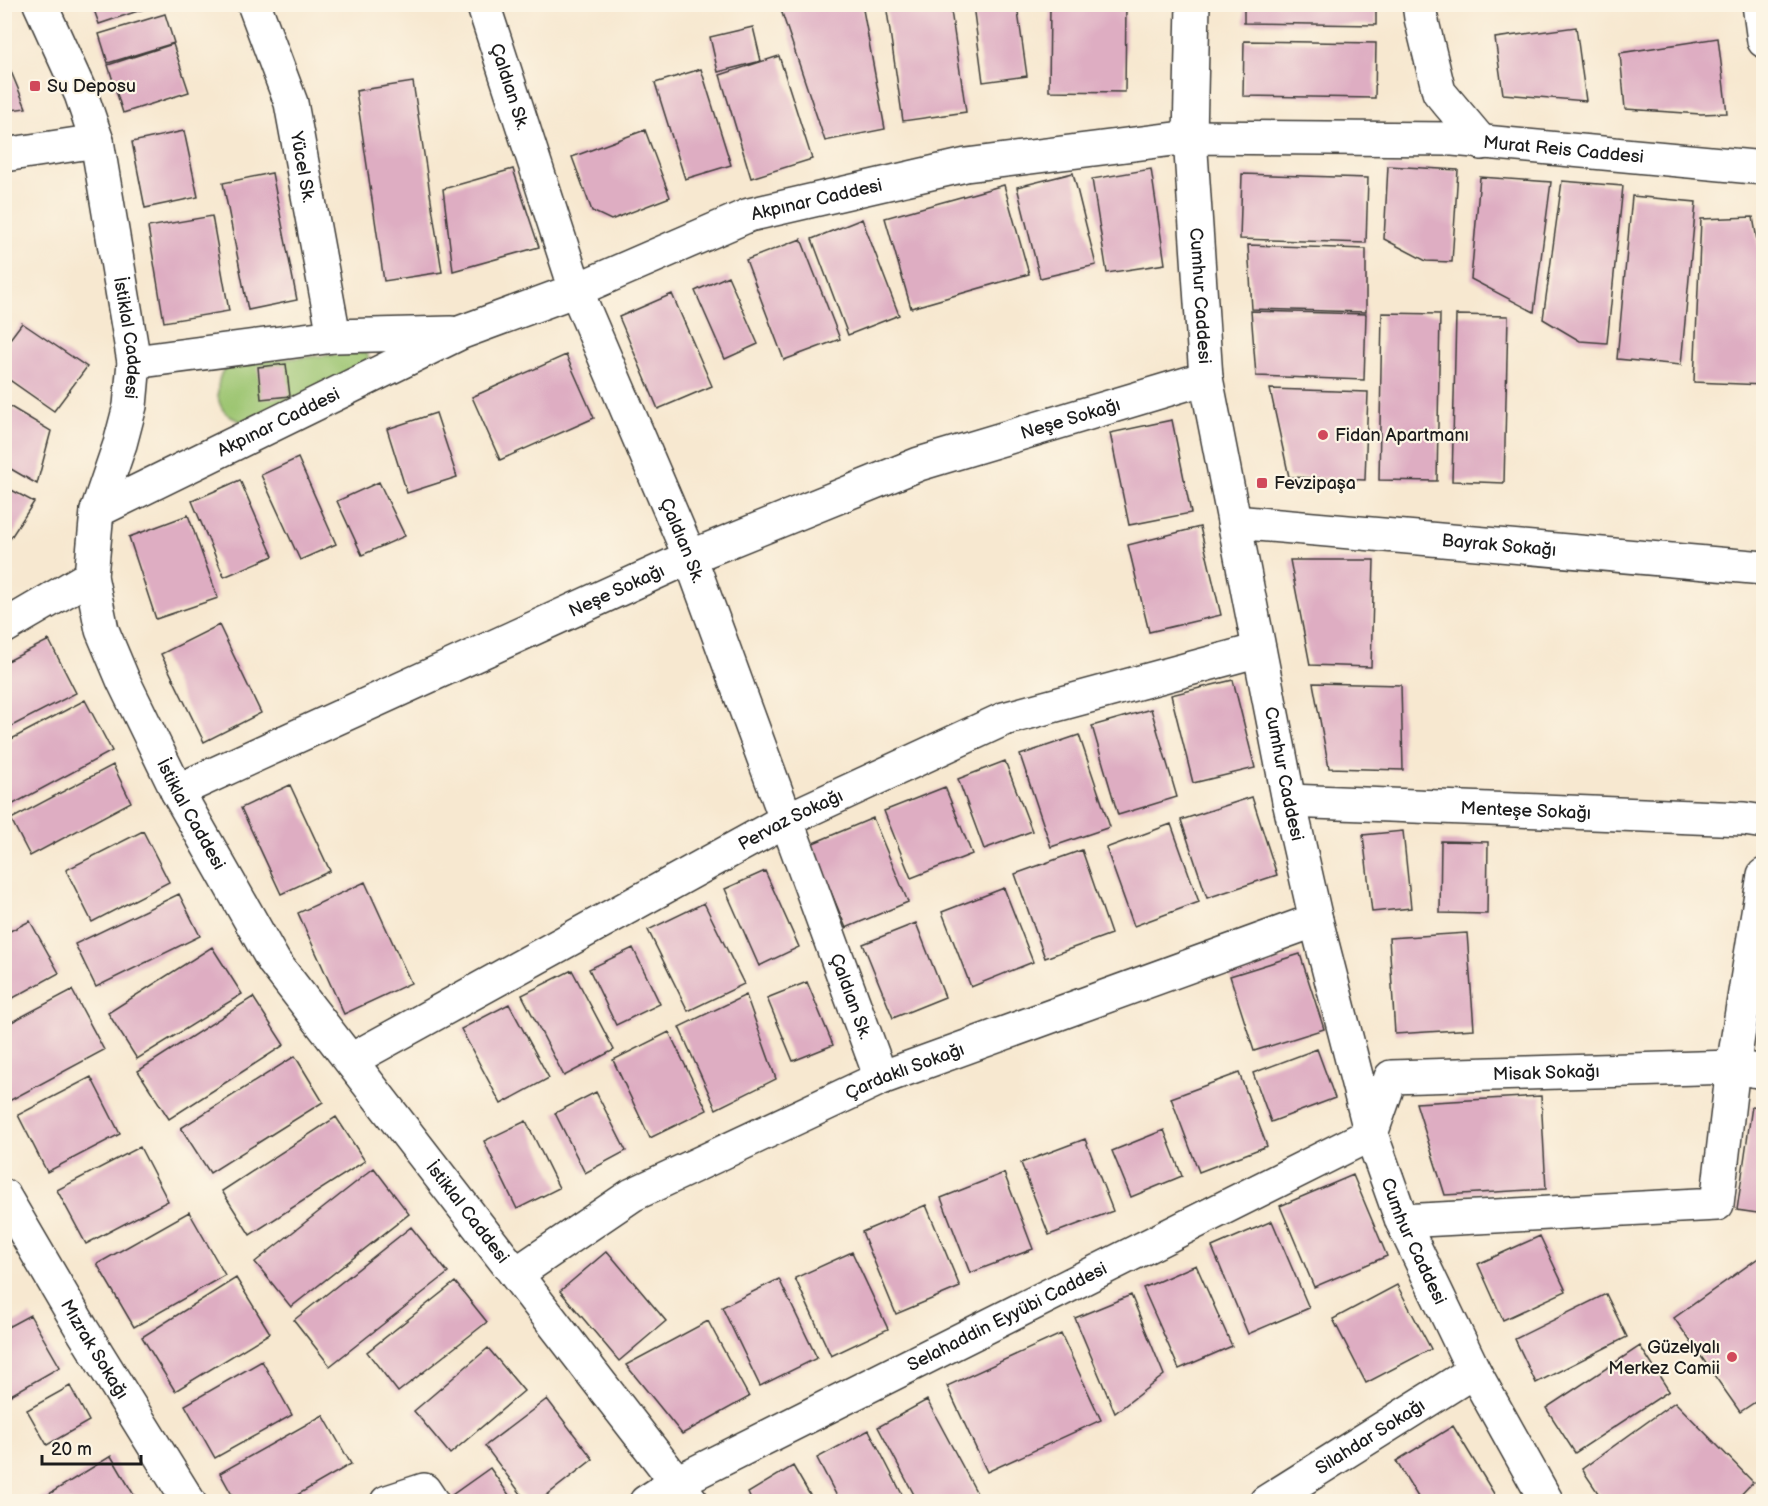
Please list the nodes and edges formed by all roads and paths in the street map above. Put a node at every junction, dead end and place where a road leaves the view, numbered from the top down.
1 (40, 4) edge
2 (254, 4) edge
3 (483, 4) edge
4 (1192, 4) edge
5 (1419, 4) edge
6 (1760, 4) edge
7 (1764, 40) edge
8 (1190, 137) junction
9 (97, 141) junction
10 (1482, 143) junction
11 (4, 155) edge
12 (1764, 168) edge
13 (576, 290) junction
14 (462, 332) junction
15 (334, 336) junction
16 (134, 362) junction
17 (1206, 378) junction
18 (97, 511) junction
19 (1234, 522) junction
20 (690, 557) junction
21 (1764, 568) edge
22 (91, 576) junction
23 (4, 627) edge
24 (1259, 650) junction
25 (177, 792) junction
26 (1289, 801) junction
27 (786, 820) junction
28 (1764, 822) edge
29 (1764, 875) edge
30 (1316, 921) junction
31 (351, 1060) junction
32 (1748, 1070) edge
33 (881, 1078) junction
34 (1371, 1134) junction
35 (4, 1196) edge
36 (1402, 1221) junction
37 (516, 1274) junction
38 (1474, 1371) junction
39 (685, 1492) edge
40 (189, 1502) edge
41 (387, 1502) edge
42 (432, 1502) edge
43 (646, 1502) edge
44 (1266, 1502) edge
45 (1547, 1502) edge

1 - 9 street, İstiklal Caddesi
2 - 15 street, Yücel Sk.
3 - 13 street, Çaldıan Sk.
4 - 8 street, Cumhur Caddesi
5 - 10 street, Murat Reis Caddesi
6 - 7 street
8 - 10 street, Akpınar Caddesi
8 - 13 street, Akpınar Caddesi
8 - 17 street, Cumhur Caddesi
9 - 11 street
9 - 16 street, İstiklal Caddesi
10 - 12 street, Murat Reis Caddesi
13 - 14 street, Akpınar Caddesi
13 - 20 street, Çaldıan Sk.
14 - 15 street, Akpınar Caddesi
14 - 18 street, Akpınar Caddesi
15 - 16 street, Akpınar Caddesi
16 - 18 street, İstiklal Caddesi
17 - 19 street, Cumhur Caddesi
17 - 20 street, Neşe Sokağı
18 - 22 street, İstiklal Caddesi
19 - 21 street, Bayrak Sokağı
19 - 24 street, Cumhur Caddesi
20 - 25 street, Neşe Sokağı
20 - 27 street, Çaldıan Sk.
22 - 23 street
22 - 25 street, İstiklal Caddesi
24 - 26 street, Cumhur Caddesi
24 - 27 street, Pervaz Sokağı
25 - 31 street, İstiklal Caddesi
26 - 28 street, Menteşe Sokağı
26 - 30 street, Cumhur Caddesi
27 - 31 street, Pervaz Sokağı
27 - 33 street, Çaldıan Sk.
29 - 32 street
30 - 33 street, Çardaklı Sokağı
30 - 34 street, Cumhur Caddesi
31 - 37 street, İstiklal Caddesi
32 - 34 street, Misak Sokağı
32 - 36 street
33 - 37 street, Çardaklı Sokağı
34 - 36 street, Cumhur Caddesi
34 - 39 street, Selahaddin Eyyübi Caddesi
35 - 40 street, Mızrak Sokağı
36 - 38 street, Cumhur Caddesi
37 - 39 street, İstiklal Caddesi
38 - 44 street, Silahdar Sokağı
38 - 45 street, Cumhur Caddesi
39 - 43 street, Selahaddin Eyyübi Caddesi
41 - 42 street

